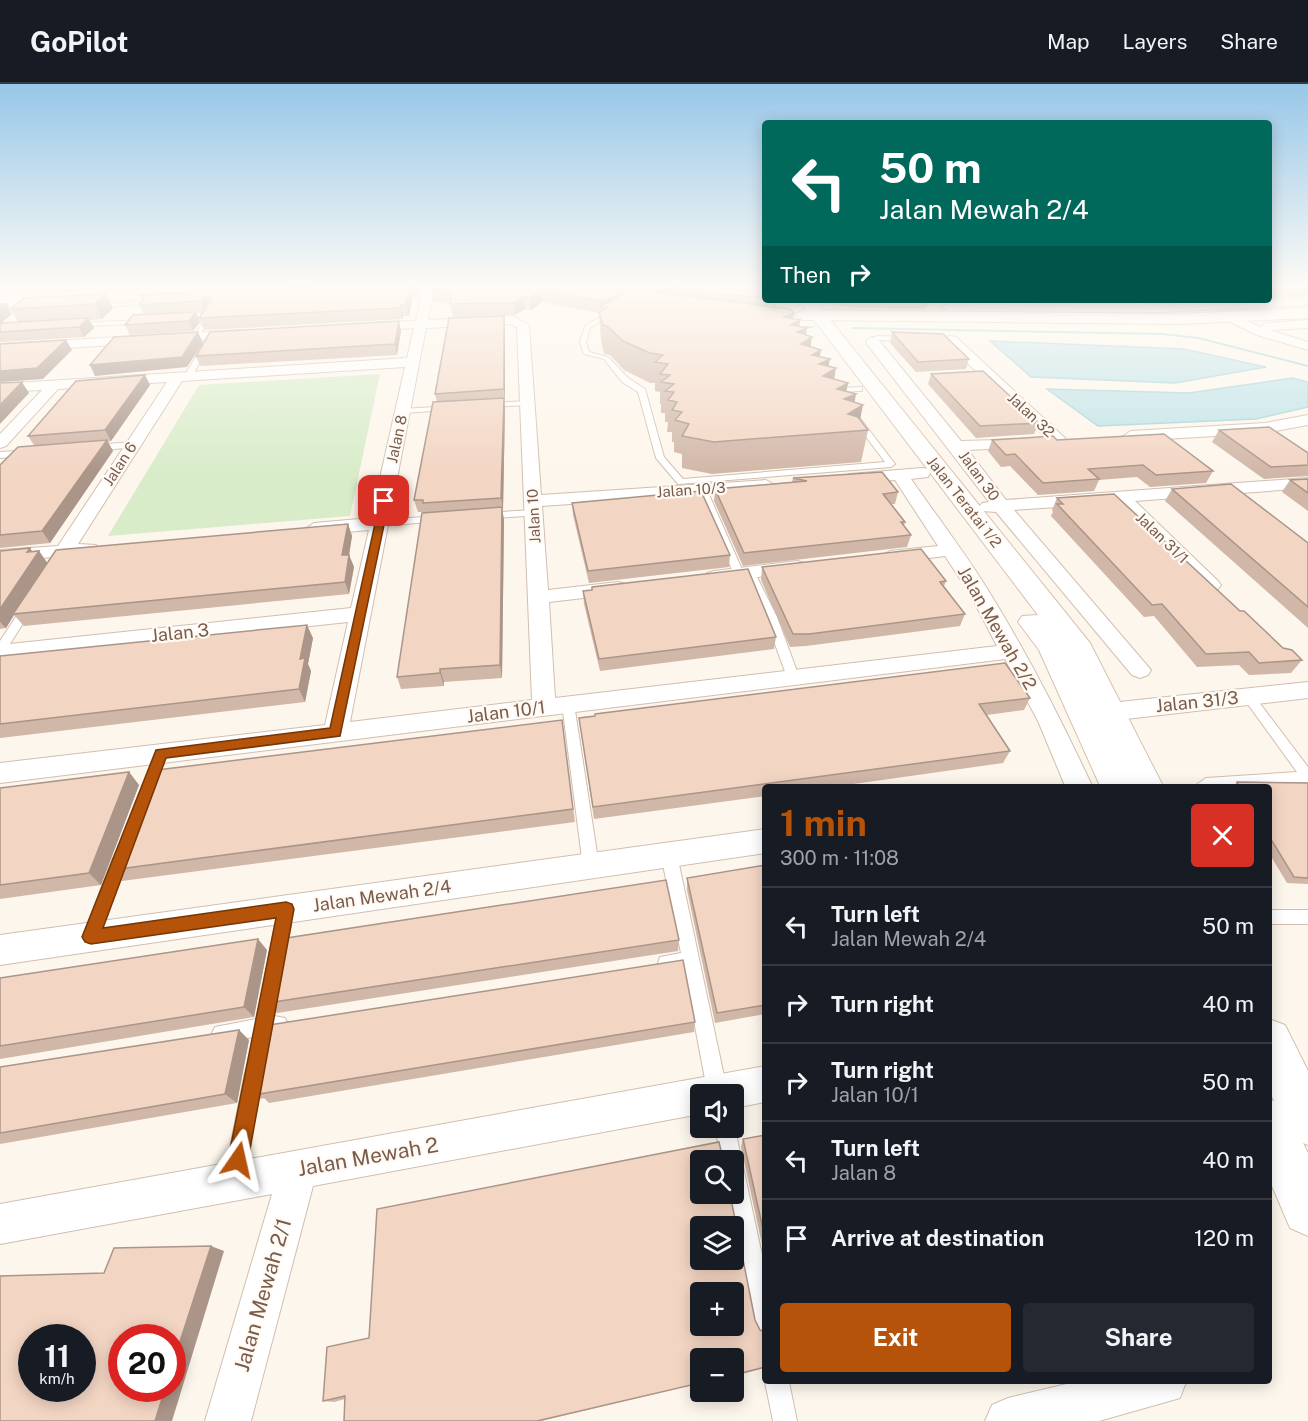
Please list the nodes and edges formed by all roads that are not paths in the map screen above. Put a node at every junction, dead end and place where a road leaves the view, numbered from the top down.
1 (203, 348) edge
2 (416, 348) edge
3 (524, 348) edge
4 (585, 348) edge
5 (803, 348) edge
6 (832, 348) edge
7 (839, 348) edge
8 (878, 348) edge
9 (956, 348) edge
10 (413, 362) junction
11 (989, 375) junction
12 (968, 376) edge
13 (182, 377) junction
14 (925, 378) dead end
15 (903, 379) junction
16 (54, 385) junction
17 (0, 388) edge
18 (859, 389) junction
19 (835, 390) junction
20 (528, 403) junction
21 (477, 406) edge
22 (456, 407) edge
23 (403, 411) junction
24 (1308, 420) edge
25 (1265, 428) junction
26 (1116, 437) edge
27 (1282, 440) edge
28 (0, 443) edge
29 (133, 445) junction
30 (957, 446) junction
31 (77, 449) edge
32 (44, 451) edge
33 (0, 455) edge
34 (911, 474) junction
35 (1308, 483) edge
36 (691, 487) junction
37 (1230, 489) junction
38 (1120, 497) junction
39 (1248, 502) edge
40 (1001, 506) junction
41 (533, 507) junction
42 (967, 507) junction
43 (478, 516) edge
44 (455, 518) edge
45 (380, 523) junction
46 (298, 530) edge
47 (111, 547) edge
48 (950, 550) junction
49 (64, 551) junction
50 (0, 556) edge
51 (868, 559) edge
52 (821, 564) edge
53 (53, 568) edge
54 (745, 573) junction
55 (692, 579) edge
56 (633, 586) edge
57 (36, 595) edge
58 (1222, 596) edge
59 (538, 597) junction
60 (361, 614) junction
61 (0, 651) edge
62 (1013, 651) junction
63 (1140, 670) dead end
64 (793, 677) junction
65 (1308, 690) edge
66 (1248, 696) junction
67 (568, 704) junction
68 (544, 707) junction
69 (1098, 713) junction
70 (336, 732) junction
71 (0, 773) edge
72 (1308, 777) edge
73 (1078, 784) edge
74 (1117, 784) edge
75 (1144, 784) edge
76 (1205, 784) edge
77 (128, 840) edge
78 (762, 842) edge
79 (669, 855) junction
80 (591, 866) junction
81 (286, 909) junction
82 (1272, 917) edge
83 (1308, 917) edge
84 (91, 937) junction
85 (0, 950) edge
86 (690, 959) junction
87 (644, 967) edge
88 (298, 1021) edge
89 (263, 1026) junction
90 (206, 1036) edge
91 (1272, 1047) edge
92 (709, 1084) edge
93 (762, 1085) edge
94 (744, 1088) edge
95 (690, 1099) edge
96 (1308, 1121) edge
97 (1272, 1130) edge
98 (298, 1170) junction
99 (234, 1182) junction
100 (741, 1204) edge
101 (1308, 1210) edge
102 (0, 1224) edge
103 (762, 1308) edge
104 (777, 1384) edge
105 (1156, 1384) edge
106 (228, 1421) edge
107 (785, 1421) edge
108 (1008, 1421) edge

1 - 13 lane
2 - 10 street, Jalan 8
3 - 20 street, Jalan 10
4 - 36 lane
5 - 19 lane
6 - 18 main road, Jalan Teratai 1/2
7 - 42 main road, Jalan Teratai 1/2
8 - 15 street, Jalan 30
9 - 11 street, Jalan 32
10 - 13 street
10 - 23 street, Jalan 8
11 - 12 street
11 - 30 street, Jalan 32
13 - 16 street
13 - 29 street, Jalan 6
14 - 15 street
15 - 30 street, Jalan 30
16 - 17 street
16 - 28 street
18 - 19 lane
18 - 34 main road, Jalan Teratai 1/2
19 - 36 lane
20 - 21 lane
20 - 41 street, Jalan 10
22 - 23 lane
23 - 45 street, Jalan 8
24 - 25 street
25 - 26 street
25 - 27 street
29 - 31 lane
29 - 49 street, Jalan 6
30 - 40 street, Jalan 30
32 - 33 lane
34 - 36 street, Jalan 10/3
34 - 48 street, Jalan Mewah 2/2
34 - 69 main road, Jalan Teratai 1/2
35 - 37 street
36 - 41 street, Jalan 10/3
36 - 54 lane
37 - 38 street
37 - 39 street
38 - 40 street
38 - 58 street, Jalan 31/1
40 - 42 street
40 - 63 street, Jalan 30
41 - 43 lane
41 - 59 street, Jalan 10
42 - 69 main road, Jalan Teratai 1/2
44 - 45 lane
45 - 46 street
45 - 60 street, Jalan 8
47 - 49 street
48 - 51 street
48 - 62 street, Jalan Mewah 2/2
49 - 50 street
49 - 53 lane
52 - 54 street
54 - 55 street
54 - 64 lane
56 - 59 street
57 - 61 lane
59 - 68 street, Jalan 10
60 - 61 street, Jalan 3
60 - 70 street, Jalan 8
62 - 64 street, Jalan 10/1
62 - 73 street, Jalan Mewah 2/2
64 - 67 street, Jalan 10/1
65 - 66 street, Jalan 31/3
66 - 69 street, Jalan 31/3
66 - 72 lane
67 - 68 street, Jalan 10/1
67 - 80 lane
68 - 70 street, Jalan 10/1
69 - 74 main road
69 - 75 main road
70 - 71 street, Jalan 10/1
72 - 76 lane
77 - 84 lane
78 - 79 street, Jalan Mewah 2/4
79 - 80 street, Jalan Mewah 2/4
79 - 86 lane
80 - 81 street, Jalan Mewah 2/4
81 - 84 street, Jalan Mewah 2/4
81 - 89 lane
82 - 83 lane
84 - 85 street, Jalan Mewah 2/4
86 - 87 lane
86 - 92 lane
88 - 89 lane
89 - 90 lane
89 - 99 lane
91 - 96 main road
93 - 94 street, Jalan Mewah 2
95 - 98 street, Jalan Mewah 2
97 - 101 main road
98 - 99 street, Jalan Mewah 2
98 - 106 street, Jalan Mewah 2/1
99 - 102 street, Jalan Mewah 2
100 - 103 lane
104 - 107 lane
105 - 108 street

